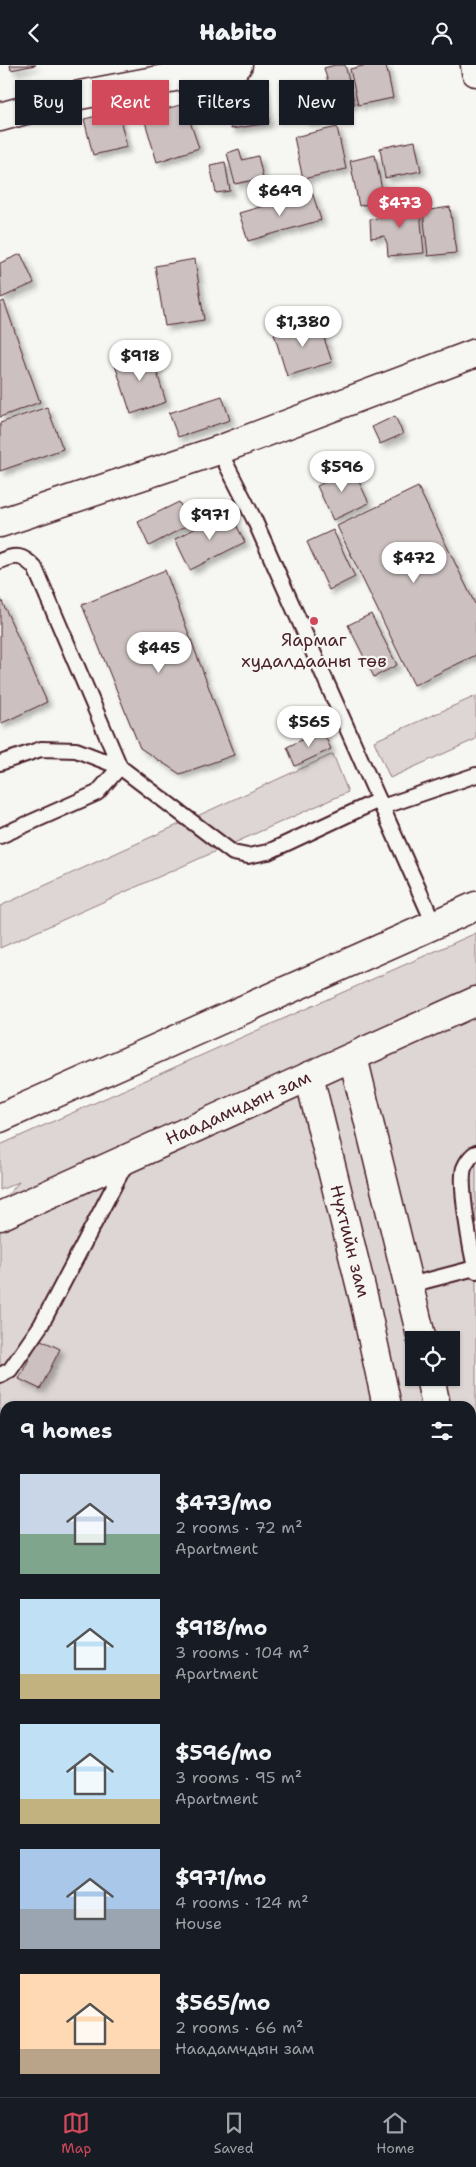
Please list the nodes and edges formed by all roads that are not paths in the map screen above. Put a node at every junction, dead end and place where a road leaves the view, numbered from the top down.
1 (238, 65) edge
2 (475, 65) edge
3 (476, 72) edge
4 (0, 117) edge
5 (476, 353) edge
6 (219, 450) junction
7 (0, 523) edge
8 (0, 561) edge
9 (0, 763) edge
10 (120, 767) junction
11 (476, 775) edge
12 (380, 803) junction
13 (0, 836) edge
14 (476, 905) edge
15 (434, 924) junction
16 (476, 1001) edge
17 (354, 1057) junction
18 (309, 1076) junction
19 (0, 1117) edge
20 (476, 1153) edge
21 (129, 1158) junction
22 (0, 1216) edge
23 (476, 1269) edge
24 (410, 1285) junction
25 (420, 1331) edge
26 (0, 1375) edge
27 (432, 1386) edge
28 (386, 1401) edge
29 (435, 1401) edge

1 - 4 main road
2 - 3 main road
5 - 6 main road
6 - 7 main road
6 - 12 lane
8 - 10 lane
9 - 10 lane
10 - 12 lane
10 - 13 lane
11 - 12 lane
12 - 15 lane
14 - 15 main road
15 - 19 main road
16 - 17 main road, Наадамчдын зам
17 - 18 main road, Наадамчдын зам
17 - 24 main road
18 - 21 main road, Наадамчдын зам
18 - 28 main road, Нүхтийн зам
20 - 23 lane
21 - 22 main road, Наадамчдын зам
21 - 26 lane
23 - 24 lane
24 - 25 main road
27 - 29 main road

